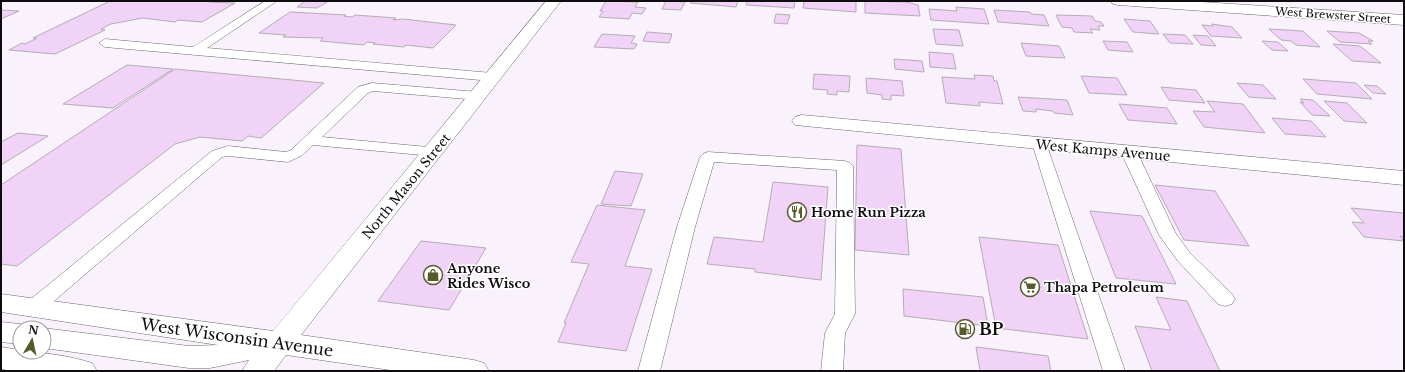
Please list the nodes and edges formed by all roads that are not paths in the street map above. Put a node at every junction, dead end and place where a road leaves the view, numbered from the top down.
1 (272, 1) edge
2 (554, 1) edge
3 (1118, 1) edge
4 (1361, 1) edge
5 (1385, 19) junction
6 (1404, 20) edge
7 (1404, 33) edge
8 (105, 43) dead end
9 (195, 51) junction
10 (492, 78) junction
11 (478, 96) junction
12 (802, 121) dead end
13 (310, 140) junction
14 (1039, 144) junction
15 (434, 151) junction
16 (1129, 152) junction
17 (1404, 178) edge
18 (1225, 299) dead end
19 (1, 303) edge
20 (33, 308) junction
21 (1, 332) edge
22 (12, 333) edge
23 (52, 339) edge
24 (280, 343) junction
25 (1, 358) edge
26 (82, 371) edge
27 (258, 371) edge
28 (474, 371) edge
29 (649, 371) edge
30 (832, 371) edge
31 (1114, 371) edge

1 - 9 lane
2 - 10 main road, North Mason Street
3 - 5 main road, West Brewster Street
4 - 5 main road
5 - 6 main road, West Brewster Street
5 - 7 main road
8 - 9 lane
9 - 10 lane
10 - 11 main road, North Mason Street
11 - 13 lane
11 - 15 main road, North Mason Street
12 - 14 main road, West Kamps Avenue
13 - 15 lane
13 - 20 lane
14 - 16 main road, West Kamps Avenue
14 - 31 lane
15 - 24 main road, North Mason Street
16 - 17 main road, West Kamps Avenue
16 - 18 lane
19 - 20 main road, West Wisconsin Avenue
20 - 24 main road, West Wisconsin Avenue
21 - 22 main road
23 - 24 main road
24 - 27 main road, North Mason Street
24 - 28 main road, West Wisconsin Avenue
25 - 26 main road
29 - 30 lane

